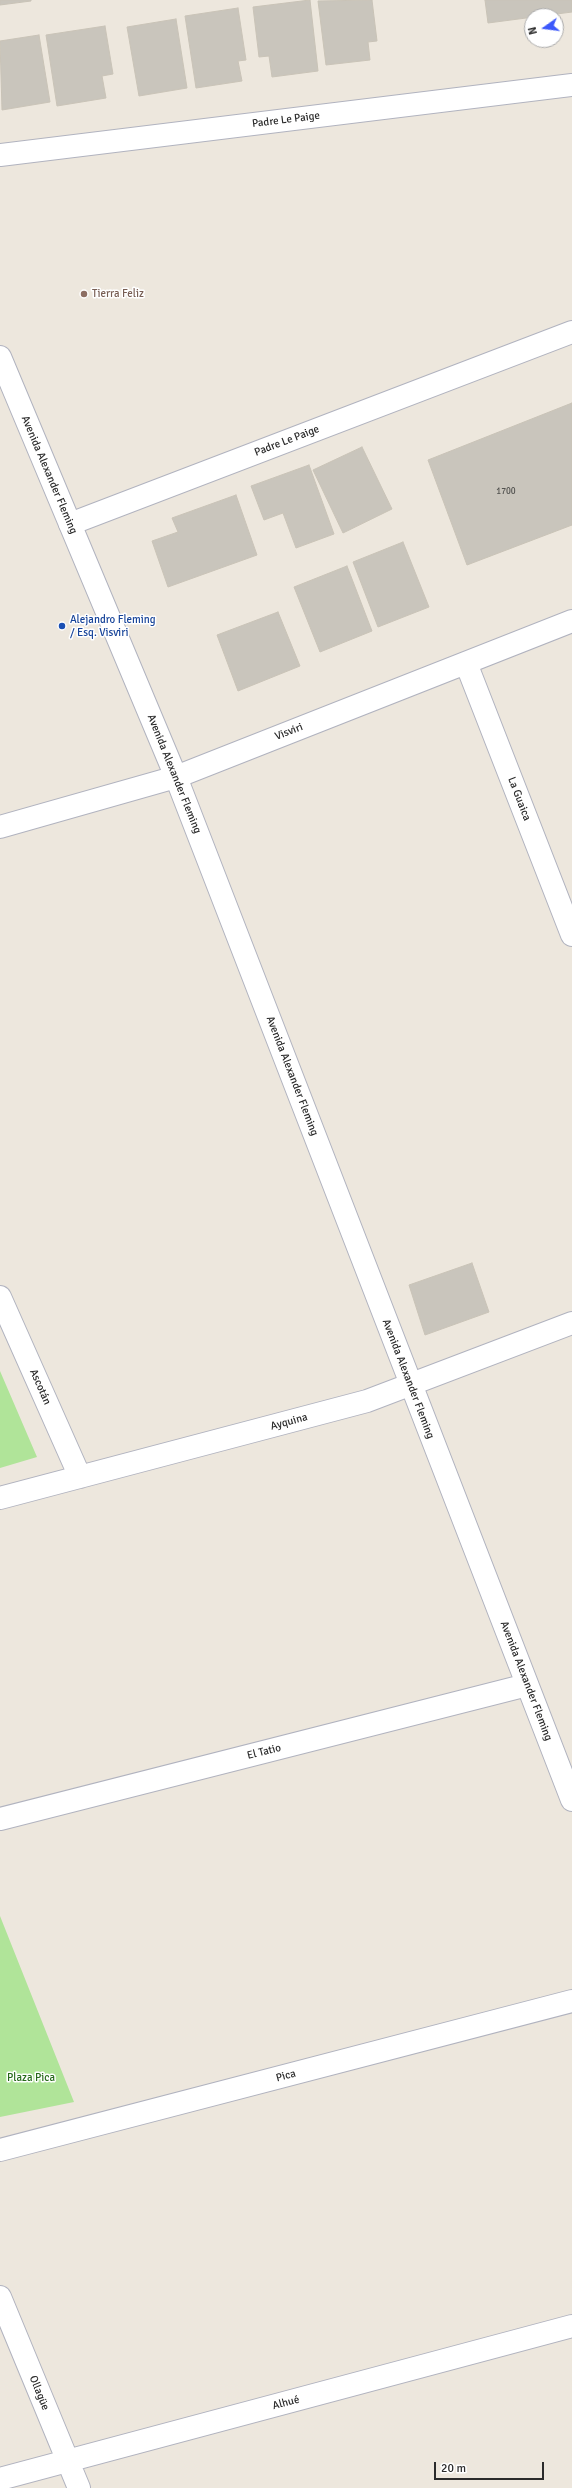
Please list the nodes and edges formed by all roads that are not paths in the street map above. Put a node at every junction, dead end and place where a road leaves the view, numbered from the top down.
1 (572, 85) edge
2 (0, 155) edge
3 (572, 332) edge
4 (0, 357) edge
5 (70, 524) junction
6 (572, 621) edge
7 (466, 663) junction
8 (176, 777) junction
9 (0, 827) edge
10 (572, 935) edge
11 (0, 1297) edge
12 (572, 1324) edge
13 (411, 1386) junction
14 (80, 1477) junction
15 (0, 1498) edge
16 (527, 1685) junction
17 (572, 1800) edge
18 (0, 1820) edge
19 (572, 2001) edge
20 (0, 2150) edge
21 (0, 2297) edge
22 (572, 2326) edge
23 (68, 2462) junction
24 (0, 2479) edge
25 (79, 2488) edge

1 - 2 street, Padre Le Paige
3 - 5 street, Padre Le Paige
4 - 5 street, Avenida Alexander Fleming
5 - 8 street, Avenida Alexander Fleming
6 - 7 street, Visviri
7 - 8 street, Visviri
7 - 10 street, La Guaica
8 - 9 street, Visviri
8 - 13 street, Avenida Alexander Fleming
11 - 14 street, Ascotán
12 - 13 street, Ayquina
13 - 14 street, Ayquina
13 - 16 street, Avenida Alexander Fleming
14 - 15 street, Ayquina
16 - 17 street, Avenida Alexander Fleming
16 - 18 street, El Tatio
19 - 20 street, Pica
21 - 23 street, Ollagüe
22 - 23 street, Alhué
23 - 24 street, Alhué
23 - 25 street, Ollagüe

